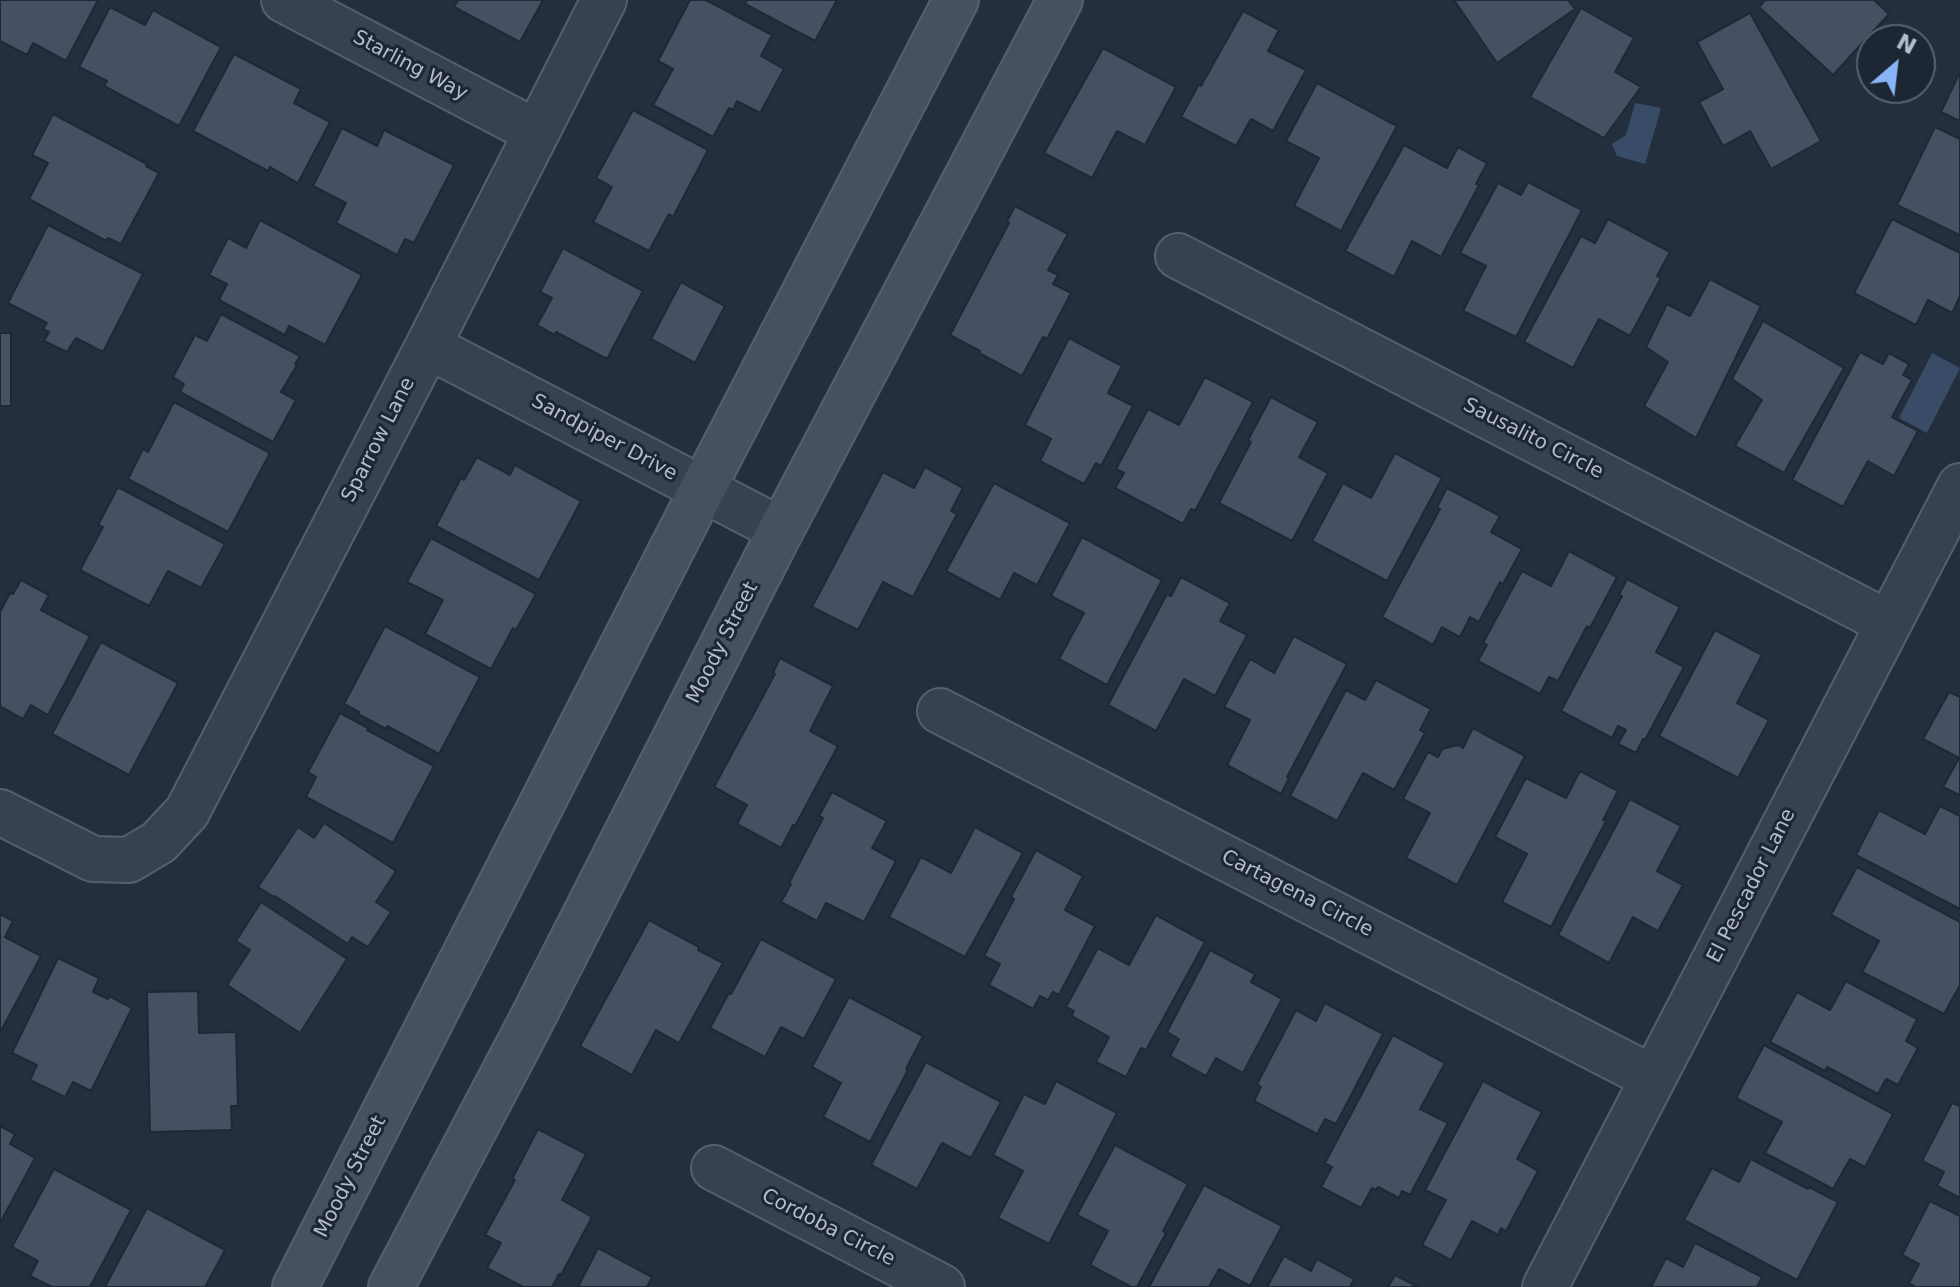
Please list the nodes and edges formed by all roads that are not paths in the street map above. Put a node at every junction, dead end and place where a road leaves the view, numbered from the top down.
1 (284, 0) edge
2 (604, 0) edge
3 (956, 0) edge
4 (1060, 0) edge
5 (536, 132) junction
6 (1178, 256) dead end
7 (428, 346) junction
8 (1960, 486) edge
9 (702, 490) junction
10 (781, 530) junction
11 (1888, 623) junction
12 (940, 711) dead end
13 (0, 812) edge
14 (1653, 1078) junction
15 (714, 1168) dead end
16 (295, 1287) edge
17 (391, 1287) edge
18 (942, 1287) edge
19 (1545, 1287) edge

1 - 5 street, Starling Way
2 - 5 street, Sparrow Lane
3 - 9 main road, Moody Street
4 - 10 main road, Moody Street
5 - 7 street, Sparrow Lane
6 - 11 street, Sausalito Circle
7 - 9 street, Sandpiper Drive
7 - 13 street, Sparrow Lane
8 - 11 street, El Pescador Lane
9 - 10 street, Sandpiper Drive
9 - 16 main road, Moody Street
10 - 17 main road, Moody Street
11 - 14 street, El Pescador Lane
12 - 14 street, Cartagena Circle
14 - 19 street, El Pescador Lane
15 - 18 street, Cordoba Circle

